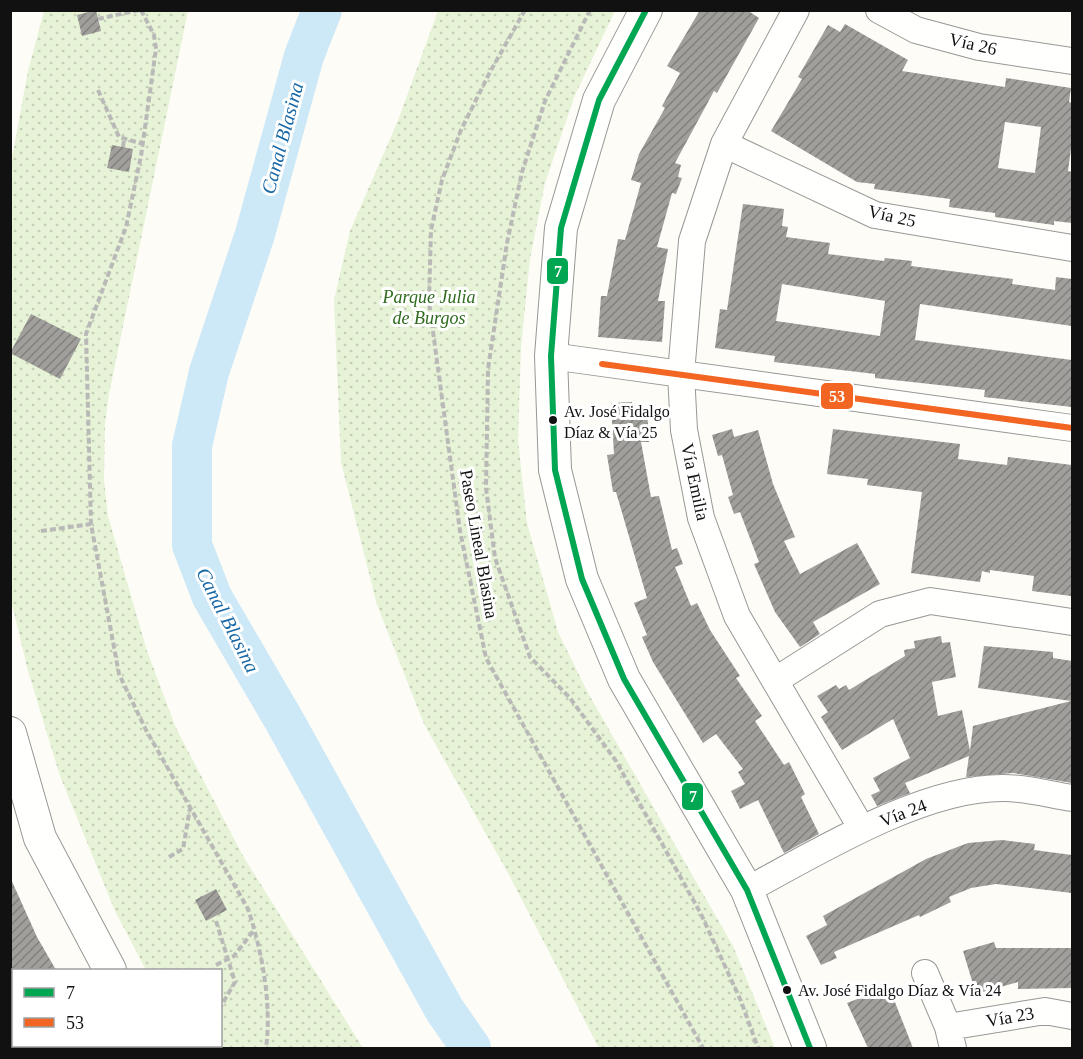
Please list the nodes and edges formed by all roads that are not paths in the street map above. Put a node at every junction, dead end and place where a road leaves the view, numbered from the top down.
1 (646, 10) edge
2 (795, 10) edge
3 (879, 10) edge
4 (1072, 61) edge
5 (724, 144) junction
6 (1072, 248) edge
7 (551, 357) junction
8 (681, 374) junction
9 (1072, 428) edge
10 (1072, 622) edge
11 (776, 680) junction
12 (10, 733) edge
13 (1072, 798) edge
14 (862, 829) junction
15 (747, 890) junction
16 (109, 969) edge
17 (925, 973) dead end
18 (1072, 1016) edge
19 (951, 1038) edge
20 (810, 1048) edge

1 - 7 street
2 - 5 street, Vía Emilia
3 - 4 street, Vía 26
5 - 6 street, Vía 25
5 - 8 street, Vía Emilia
7 - 8 street
7 - 15 street
8 - 9 street
8 - 11 street, Vía Emilia
10 - 11 street
11 - 14 street, Vía Emilia
12 - 16 street
13 - 14 street, Vía 24
14 - 15 street, Vía 24
15 - 20 street
17 - 19 street
18 - 19 street, Vía 23

